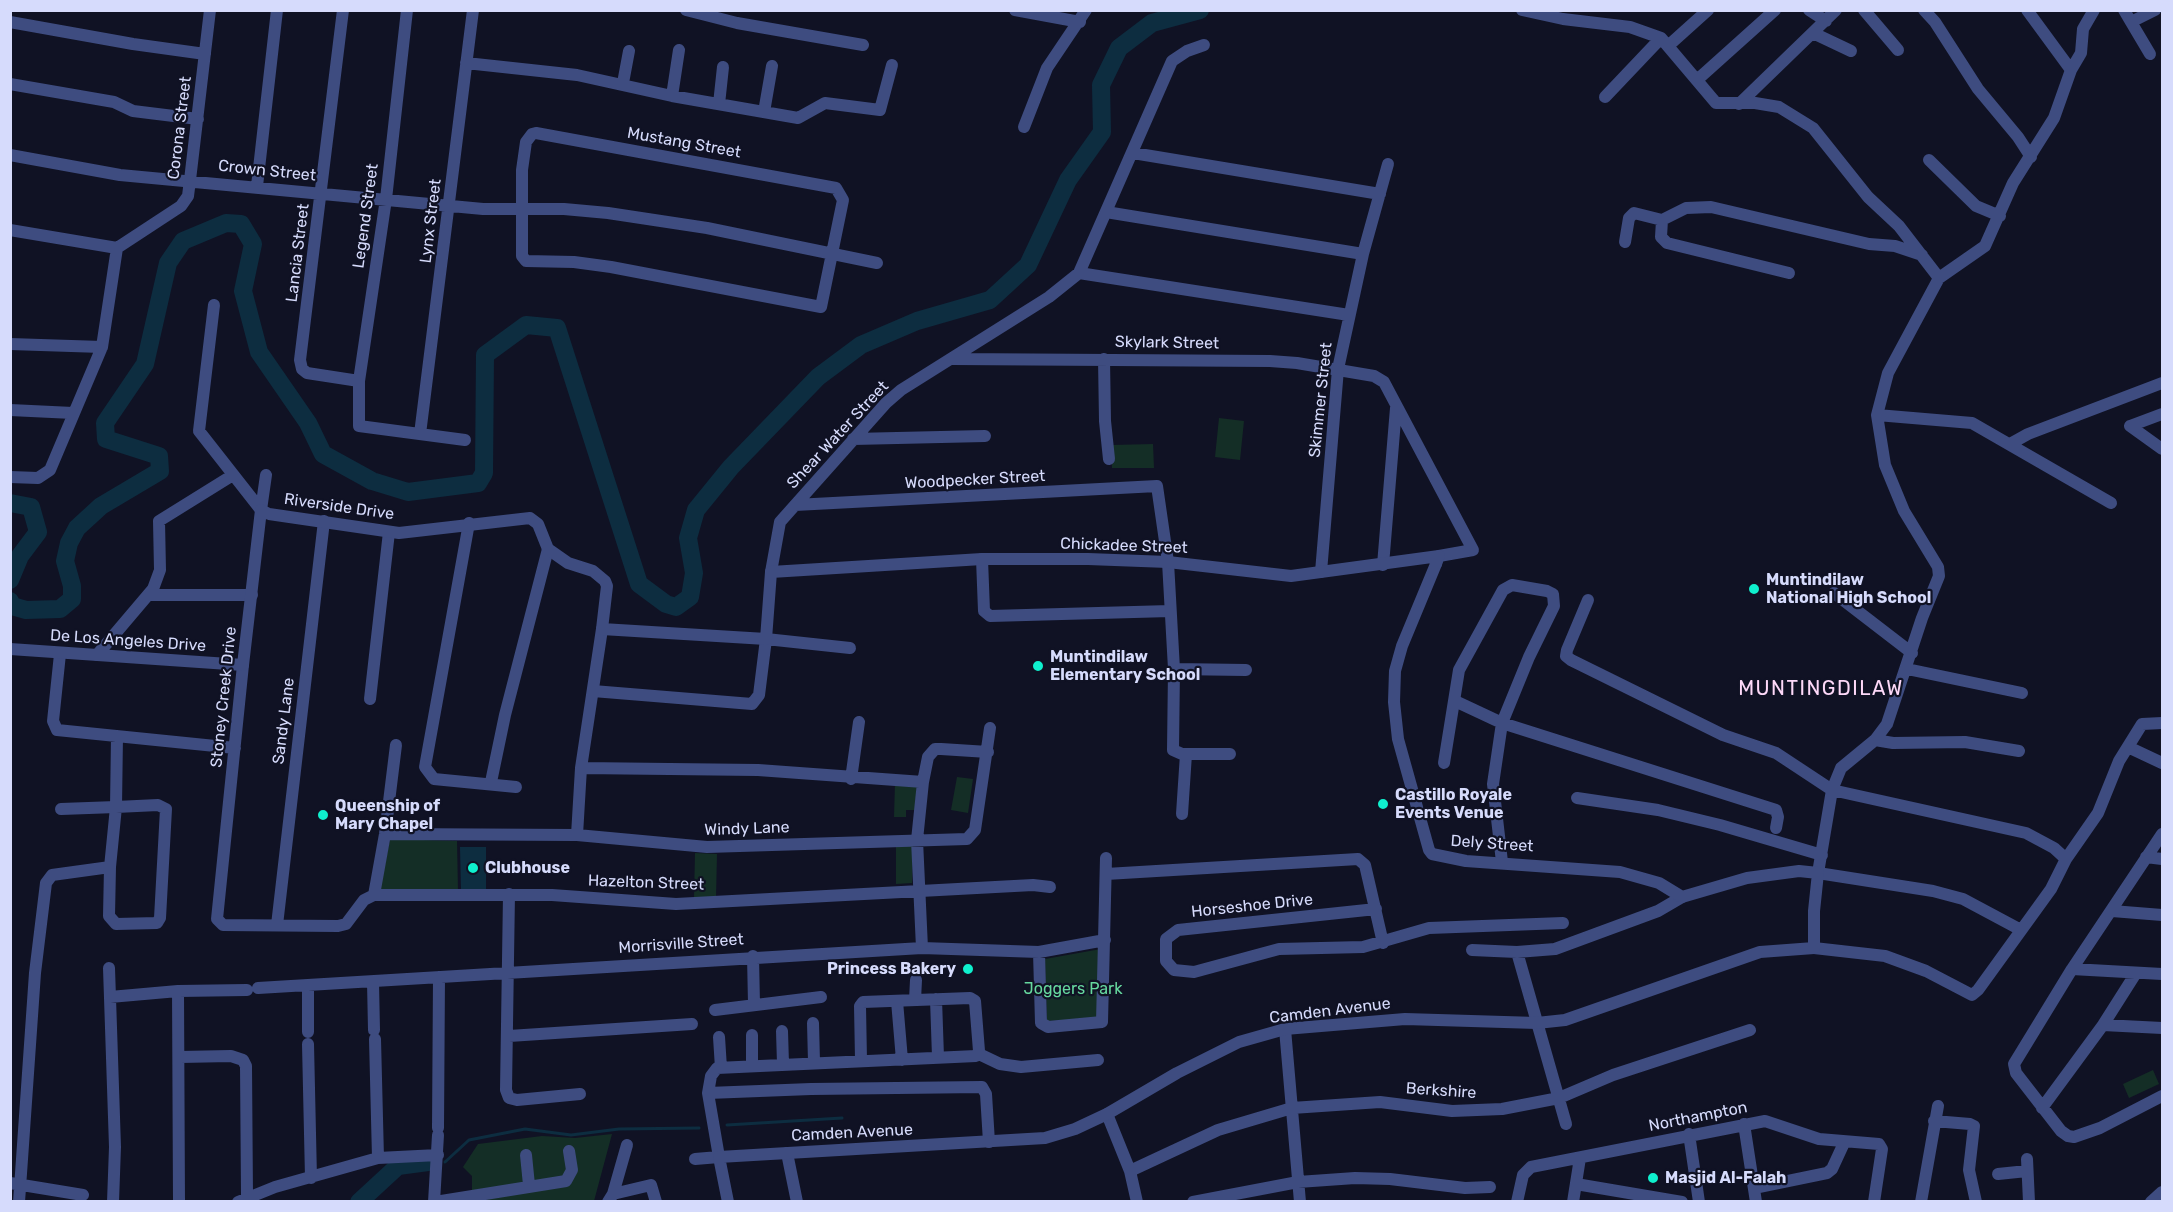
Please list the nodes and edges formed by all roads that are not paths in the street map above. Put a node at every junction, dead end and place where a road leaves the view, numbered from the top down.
1 (210, 10) edge
2 (277, 10) edge
3 (343, 10) edge
4 (407, 10) edge
5 (472, 10) edge
6 (686, 10) edge
7 (1015, 10) edge
8 (1086, 10) edge
9 (1522, 10) edge
10 (1708, 10) edge
11 (1775, 10) edge
12 (1809, 10) edge
13 (1836, 10) edge
14 (1864, 10) edge
15 (1923, 10) edge
16 (2026, 10) edge
17 (2094, 10) edge
18 (2124, 10) edge
19 (2155, 10) edge
20 (1826, 21) junction
21 (10, 22) edge
22 (1080, 22) junction
23 (2131, 22) junction
24 (1813, 33) junction
25 (1664, 42) junction
26 (863, 45) dead end
27 (1204, 45) dead end
28 (679, 50) dead end
29 (1898, 50) dead end
30 (629, 51) dead end
31 (1851, 51) dead end
32 (205, 54) junction
33 (2150, 54) dead end
34 (466, 63) junction
35 (892, 65) dead end
36 (772, 66) dead end
37 (723, 67) dead end
38 (2071, 70) junction
39 (1697, 80) junction
40 (623, 83) junction
41 (10, 84) edge
42 (672, 96) junction
43 (1605, 96) dead end
44 (719, 104) junction
45 (1739, 104) junction
46 (764, 112) junction
47 (198, 119) junction
48 (1024, 127) dead end
49 (1133, 153) junction
50 (10, 155) edge
51 (2031, 157) junction
52 (1929, 160) dead end
53 (1388, 164) dead end
54 (190, 180) junction
55 (257, 186) junction
56 (322, 193) junction
57 (1380, 194) junction
58 (386, 200) junction
59 (449, 205) junction
60 (522, 207) junction
61 (1106, 212) junction
62 (2000, 216) junction
63 (1662, 220) junction
64 (10, 230) edge
65 (1625, 242) dead end
66 (117, 248) junction
67 (831, 254) junction
68 (1363, 254) junction
69 (1923, 255) junction
70 (877, 263) dead end
71 (1079, 273) junction
72 (1789, 273) dead end
73 (1939, 278) junction
74 (214, 305) dead end
75 (1349, 315) junction
76 (10, 345) edge
77 (102, 347) junction
78 (952, 359) junction
79 (1104, 359) junction
80 (1338, 369) junction
81 (359, 381) junction
82 (2163, 383) edge
83 (1396, 408) junction
84 (10, 410) edge
85 (74, 413) junction
86 (2163, 414) edge
87 (1877, 415) junction
88 (420, 434) junction
89 (985, 436) dead end
90 (853, 439) junction
91 (465, 440) dead end
92 (2010, 444) junction
93 (2163, 449) edge
94 (1109, 459) dead end
95 (232, 475) junction
96 (266, 475) dead end
97 (10, 477) edge
98 (2111, 503) dead end
99 (795, 506) junction
100 (261, 510) junction
101 (324, 521) junction
102 (468, 523) junction
103 (389, 532) junction
104 (548, 549) junction
105 (982, 559) junction
106 (1438, 560) junction
107 (1168, 562) junction
108 (1383, 565) junction
109 (771, 572) junction
110 (1321, 572) junction
111 (1834, 593) dead end
112 (148, 595) junction
113 (252, 595) junction
114 (1588, 600) dead end
115 (1170, 611) junction
116 (602, 629) junction
117 (766, 639) junction
118 (850, 648) dead end
119 (10, 649) edge
120 (1912, 653) junction
121 (60, 654) junction
122 (97, 655) junction
123 (243, 665) junction
124 (1174, 669) junction
125 (1907, 669) junction
126 (1246, 670) dead end
127 (593, 691) junction
128 (2022, 693) dead end
129 (370, 699) dead end
130 (1455, 701) junction
131 (859, 722) dead end
132 (1502, 723) junction
133 (2163, 723) edge
134 (990, 728) dead end
135 (117, 736) junction
136 (1875, 740) junction
137 (396, 745) dead end
138 (2128, 747) junction
139 (235, 748) junction
140 (2019, 751) dead end
141 (987, 752) junction
142 (1186, 754) junction
143 (1230, 754) dead end
144 (1444, 763) dead end
145 (2163, 763) edge
146 (581, 768) junction
147 (851, 779) junction
148 (491, 782) junction
149 (923, 782) junction
150 (516, 787) dead end
151 (1832, 790) junction
152 (1577, 798) dead end
153 (116, 807) junction
154 (61, 809) dead end
155 (1182, 814) dead end
156 (1776, 828) dead end
157 (386, 834) junction
158 (2163, 834) edge
159 (577, 835) junction
160 (917, 840) junction
161 (1821, 855) junction
162 (2146, 857) junction
163 (1106, 858) dead end
164 (2066, 859) junction
165 (2163, 859) edge
166 (1502, 862) junction
167 (110, 867) junction
168 (1818, 873) junction
169 (1106, 874) junction
170 (1050, 887) dead end
171 (919, 892) junction
172 (509, 894) junction
173 (374, 895) junction
174 (1682, 897) junction
175 (1376, 909) junction
176 (2112, 911) junction
177 (2163, 915) edge
178 (1563, 923) dead end
179 (277, 925) junction
180 (2021, 930) junction
181 (1105, 940) junction
182 (1383, 943) junction
183 (922, 948) junction
184 (1814, 948) junction
185 (1472, 950) dead end
186 (1039, 952) junction
187 (1517, 952) junction
188 (753, 956) junction
189 (109, 968) dead end
190 (2072, 969) junction
191 (509, 972) junction
192 (2136, 973) junction
193 (2163, 974) edge
194 (439, 977) junction
195 (916, 980) dead end
196 (373, 982) junction
197 (308, 986) junction
198 (178, 991) junction
199 (111, 997) junction
200 (821, 998) dead end
201 (936, 999) junction
202 (897, 1000) junction
203 (915, 1000) junction
204 (754, 1004) junction
205 (715, 1010) dead end
206 (813, 1023) dead end
207 (1537, 1023) junction
208 (692, 1024) dead end
209 (2103, 1026) junction
210 (2163, 1028) edge
211 (1285, 1029) junction
212 (1750, 1030) dead end
213 (783, 1031) dead end
214 (752, 1035) dead end
215 (509, 1036) junction
216 (719, 1036) dead end
217 (979, 1054) junction
218 (180, 1057) junction
219 (938, 1058) junction
220 (861, 1060) junction
221 (902, 1060) junction
222 (1098, 1060) dead end
223 (814, 1062) junction
224 (783, 1064) junction
225 (752, 1065) junction
226 (721, 1068) junction
227 (708, 1093) junction
228 (580, 1094) dead end
229 (2163, 1096) edge
230 (1559, 1098) junction
231 (1938, 1106) dead end
232 (1292, 1108) junction
233 (2042, 1108) junction
234 (1107, 1114) junction
235 (1934, 1121) junction
236 (1566, 1124) dead end
237 (1744, 1124) junction
238 (1689, 1134) junction
239 (989, 1142) junction
240 (1844, 1143) junction
241 (627, 1145) dead end
242 (569, 1151) dead end
243 (787, 1153) junction
244 (438, 1155) junction
245 (526, 1155) dead end
246 (719, 1157) junction
247 (378, 1158) junction
248 (1580, 1158) junction
249 (696, 1159) dead end
250 (1130, 1171) junction
251 (1998, 1174) dead end
252 (311, 1178) junction
253 (1298, 1182) junction
254 (16, 1184) edge
255 (1576, 1184) junction
256 (529, 1185) junction
257 (1490, 1187) dead end
258 (1754, 1188) junction
259 (2163, 1192) edge
260 (83, 1195) dead end
261 (610, 1198) edge
262 (243, 1199) edge
263 (435, 1199) edge
264 (19, 1202) edge
265 (113, 1202) edge
266 (179, 1202) edge
267 (423, 1202) edge
268 (656, 1202) edge
269 (728, 1202) edge
270 (797, 1202) edge
271 (1137, 1202) edge
272 (1193, 1202) edge
273 (1300, 1202) edge
274 (1517, 1202) edge
275 (1574, 1202) edge
276 (1682, 1202) edge
277 (1699, 1202) edge
278 (1755, 1202) edge
279 (1874, 1202) edge
280 (1921, 1202) edge
281 (1976, 1202) edge
282 (2029, 1202) edge
283 (2151, 1202) edge

1 - 32 street, Corona Street
2 - 55 street
3 - 56 street, Lancia Street
4 - 58 street, Legend Street
5 - 34 street, Lynx Street
6 - 26 street
7 - 22 street
8 - 22 street
9 - 25 street
10 - 25 street
11 - 39 street
12 - 20 street
13 - 20 street
14 - 29 street
15 - 51 street
16 - 38 street
17 - 38 street
18 - 23 street
19 - 23 street
20 - 24 street
21 - 32 street
22 - 48 street
23 - 33 street
24 - 31 street
24 - 45 street
25 - 39 street
25 - 43 street
27 - 49 street, Shear Water Street
28 - 42 street
30 - 40 street
32 - 47 street, Corona Street
34 - 40 street
34 - 59 street, Lynx Street
35 - 46 street
36 - 46 street
37 - 44 street
38 - 51 street
39 - 45 street
40 - 42 street
41 - 47 street
42 - 44 street
44 - 46 street
45 - 69 street
47 - 54 street, Corona Street
49 - 57 street
49 - 61 street, Shear Water Street
50 - 54 street, Crown Street
51 - 62 street
52 - 62 street
53 - 57 street, Skimmer Street
54 - 55 street, Crown Street
54 - 66 street, Corona Street
55 - 56 street, Crown Street
56 - 58 street, Crown Street
56 - 81 street, Lancia Street
57 - 68 street, Skimmer Street
58 - 59 street, Crown Street
58 - 81 street, Legend Street
59 - 60 street, Crown Street
59 - 88 street, Lynx Street
60 - 67 street, Crown Street
60 - 67 street, Mustang Street
60 - 67 street, Mustang Street
61 - 68 street
61 - 71 street, Shear Water Street
62 - 73 street
63 - 65 street
63 - 69 street
63 - 72 street
64 - 66 street
66 - 77 street
67 - 70 street, Crown Street
68 - 75 street, Skimmer Street
69 - 73 street
71 - 75 street
71 - 78 street, Shear Water Street
73 - 87 street
74 - 95 street, Riverside Drive
75 - 80 street, Skimmer Street
76 - 77 street
77 - 85 street
78 - 79 street, Skylark Street
78 - 90 street, Shear Water Street
79 - 80 street, Skylark Street
79 - 94 street
80 - 83 street, Skylark Street
80 - 110 street, Skimmer Street
81 - 88 street, Legend Street
82 - 92 street
83 - 106 street, Chickadee Street
83 - 108 street
84 - 85 street
85 - 97 street
86 - 93 street
87 - 92 street
87 - 120 street
88 - 91 street
89 - 90 street
90 - 99 street, Shear Water Street
92 - 98 street
95 - 100 street, Riverside Drive
95 - 112 street
96 - 100 street, Stoney Creek Drive
99 - 107 street, Woodpecker Street
99 - 109 street, Shear Water Street
100 - 101 street, Riverside Drive
100 - 113 street, Stoney Creek Drive
101 - 103 street, Riverside Drive
101 - 179 street, Sandy Lane
102 - 103 street, Riverside Drive
102 - 104 street, Riverside Drive
102 - 148 street
103 - 129 street
104 - 116 street
104 - 148 street
105 - 107 street, Chickadee Street
105 - 109 street, Chickadee Street
105 - 115 street
106 - 108 street, Chickadee Street
106 - 166 street, Dely Street
107 - 110 street, Chickadee Street
107 - 115 street
108 - 110 street, Chickadee Street
109 - 117 street, Shear Water Street
111 - 120 street
112 - 113 street
112 - 122 street
113 - 123 street, Stoney Creek Drive
114 - 151 street
115 - 124 street
116 - 117 street
116 - 127 street
117 - 118 street
117 - 127 street, Shear Water Street
119 - 121 street, De Los Angeles Drive
120 - 125 street
121 - 122 street, De Los Angeles Drive
121 - 135 street
122 - 123 street, De Los Angeles Drive
123 - 139 street, Stoney Creek Drive
124 - 126 street
124 - 142 street
125 - 128 street
125 - 136 street
127 - 146 street
130 - 132 street
130 - 132 street
130 - 144 street
131 - 147 street
132 - 156 street
132 - 166 street
133 - 138 street
134 - 141 street
135 - 139 street
135 - 153 street
136 - 140 street
136 - 151 street
137 - 157 street
138 - 145 street
138 - 164 street
139 - 179 street, Stoney Creek Drive
141 - 149 street
141 - 160 street, Windy Lane
142 - 143 street
142 - 155 street
146 - 147 street
146 - 159 street
147 - 149 street
148 - 150 street
149 - 160 street
151 - 161 street
151 - 164 street
152 - 161 street
153 - 154 street
153 - 167 street
153 - 167 street
157 - 159 street, Windy Lane
157 - 173 street
158 - 162 street
159 - 160 street, Windy Lane
160 - 171 street
161 - 168 street
162 - 165 street
162 - 176 street
163 - 169 street
164 - 180 street
166 - 174 street, Dely Street
167 - 254 street
168 - 174 street
168 - 180 street
168 - 184 street
169 - 175 street
169 - 181 street
170 - 171 street, Hazelton Street
171 - 172 street, Hazelton Street
171 - 183 street
172 - 173 street, Hazelton Street
172 - 191 street
173 - 179 street
174 - 187 street
175 - 182 street
175 - 182 street, Horseshoe Drive
176 - 177 street
176 - 190 street
178 - 182 street, Horseshoe Drive
180 - 184 street, Camden Avenue
181 - 186 street, Morrisville Street
181 - 186 street
183 - 186 street, Morrisville Street
183 - 188 street, Morrisville Street
184 - 207 street, Camden Avenue
185 - 187 street
187 - 207 street
188 - 191 street, Morrisville Street
188 - 204 street
189 - 199 street
190 - 192 street
190 - 233 street
191 - 194 street, Morrisville Street
191 - 215 street
192 - 193 street
192 - 209 street
194 - 196 street, Morrisville Street
194 - 244 street
195 - 203 street
196 - 197 street, Morrisville Street
196 - 247 street
197 - 198 street, Morrisville Street
197 - 252 street
198 - 199 street, Morrisville Street
198 - 218 street
199 - 265 street
200 - 204 street
201 - 203 street
201 - 217 street
201 - 219 street
202 - 203 street
202 - 220 street
202 - 221 street
204 - 205 street
206 - 223 street
207 - 211 street, Camden Avenue
207 - 230 street
208 - 215 street
209 - 210 street
209 - 233 street
211 - 232 street
211 - 234 street, Camden Avenue
212 - 230 street, Berkshire
213 - 224 street
214 - 225 street
215 - 228 street
216 - 226 street
217 - 219 street
217 - 222 street
218 - 262 street
218 - 266 street
219 - 221 street
220 - 221 street
220 - 223 street
223 - 224 street
224 - 225 street
225 - 226 street
226 - 227 street
227 - 239 street
227 - 246 street
229 - 233 street
230 - 232 street, Berkshire
230 - 236 street
231 - 235 street
232 - 250 street, Berkshire
232 - 253 street
234 - 239 street, Camden Avenue
234 - 250 street
235 - 280 street
235 - 281 street
237 - 238 street, Northampton
237 - 240 street, Northampton
237 - 258 street
238 - 248 street, Northampton
238 - 277 street
239 - 243 street, Camden Avenue
240 - 258 street
240 - 279 street, Northampton
241 - 261 street
242 - 256 street
243 - 246 street, Camden Avenue
243 - 270 street
244 - 247 street
244 - 263 street
245 - 256 street
246 - 249 street, Camden Avenue
246 - 269 street
247 - 252 street
248 - 255 street
248 - 274 street, Northampton
250 - 271 street
251 - 282 street
252 - 262 street
253 - 257 street
253 - 272 street
253 - 273 street
254 - 260 street
254 - 264 street
255 - 275 street
255 - 276 street
256 - 263 street
258 - 278 street
259 - 283 street
261 - 268 street
263 - 267 street

